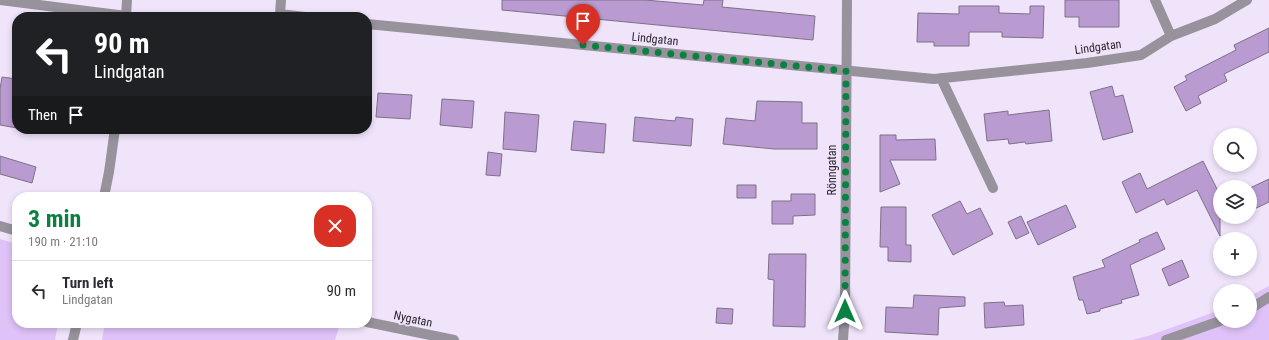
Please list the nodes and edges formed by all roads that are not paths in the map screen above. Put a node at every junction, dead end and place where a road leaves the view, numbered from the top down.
1 (0, 0) edge
2 (127, 0) edge
3 (280, 0) edge
4 (847, 0) edge
5 (1155, 0) edge
6 (1247, 0) edge
7 (89, 12) edge
8 (126, 12) edge
9 (280, 12) edge
10 (372, 24) edge
11 (1171, 36) junction
12 (846, 71) junction
13 (940, 78) junction
14 (114, 134) edge
15 (993, 188) dead end
16 (105, 192) edge
17 (0, 226) edge
18 (12, 230) edge
19 (1269, 297) edge
20 (1257, 305) edge
21 (372, 323) edge
22 (1213, 323) edge
23 (76, 328) edge
24 (73, 340) edge
25 (454, 340) edge
26 (844, 340) edge
27 (1166, 340) edge

1 - 7 street
2 - 8 street
3 - 9 street
4 - 12 street, Rönngatan
5 - 11 street
6 - 11 street, Lindgatan
10 - 12 street, Lindgatan
11 - 13 street, Lindgatan
12 - 13 street, Lindgatan
12 - 26 street, Rönngatan
13 - 15 street
14 - 16 street
17 - 18 street
19 - 20 street
21 - 25 street, Nygatan
22 - 27 street
23 - 24 street

